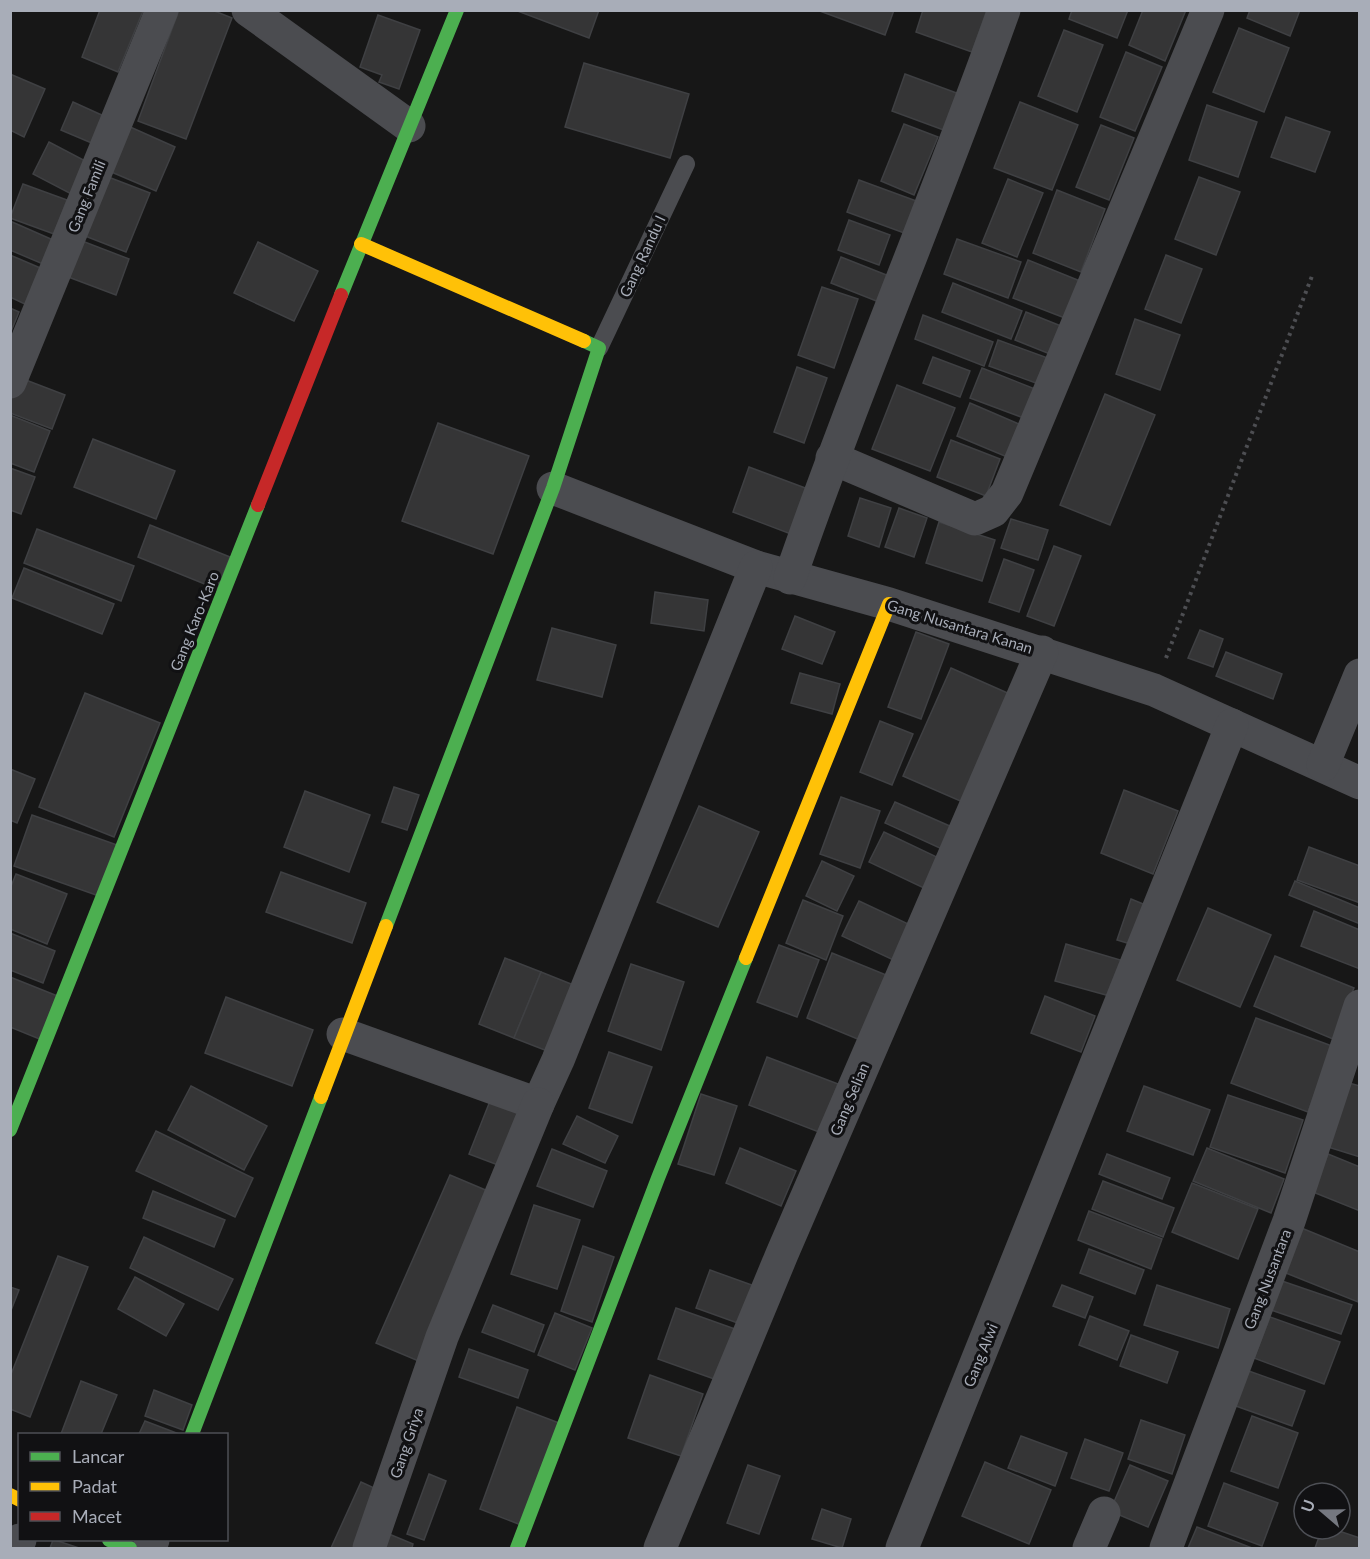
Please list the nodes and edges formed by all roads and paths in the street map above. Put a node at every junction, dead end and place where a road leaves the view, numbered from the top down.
1 (162, 10) edge
2 (248, 10) edge
3 (457, 10) edge
4 (1004, 10) edge
5 (1208, 10) edge
6 (409, 126) junction
7 (686, 164) dead end
8 (361, 244) junction
9 (1312, 276) dead end
10 (599, 348) junction
11 (10, 382) edge
12 (832, 458) junction
13 (553, 488) junction
14 (756, 567) junction
15 (790, 578) junction
16 (889, 604) junction
17 (1042, 652) junction
18 (1359, 675) edge
19 (1154, 690) junction
20 (1232, 725) junction
21 (1323, 765) junction
22 (1359, 783) edge
23 (1359, 1006) edge
24 (344, 1034) junction
25 (538, 1104) junction
26 (10, 1130) edge
27 (192, 1433) edge
28 (1104, 1513) dead end
29 (114, 1541) edge
30 (130, 1548) edge
31 (369, 1548) edge
32 (517, 1548) edge
33 (660, 1548) edge
34 (902, 1548) edge
35 (1089, 1548) edge
36 (1166, 1548) edge

1 - 11 street, Gang Famili
2 - 6 street
3 - 6 street, Gang Karo-Karo
4 - 12 street
5 - 12 street
6 - 8 street, Gang Karo-Karo
7 - 10 lane, Gang Randu I
8 - 10 street
8 - 26 street, Gang Karo-Karo
9 - 19 path
10 - 13 street
12 - 15 street
13 - 14 street, Gang Nusantara Kanan
13 - 24 street
14 - 15 street, Gang Nusantara Kanan
14 - 25 street, Gang Griya
15 - 16 street, Gang Nusantara Kanan
16 - 17 street, Gang Nusantara Kanan
16 - 32 street
17 - 19 street, Gang Nusantara Kanan
17 - 33 street, Gang Selian
18 - 21 street
19 - 20 street, Gang Nusantara Kanan
20 - 21 street, Gang Nusantara Kanan
20 - 34 street, Gang Alwi
21 - 22 street, Gang Nusantara Kanan
23 - 36 street, Gang Nusantara
24 - 25 street
24 - 27 street
25 - 31 street, Gang Griya
28 - 35 street
29 - 30 street

